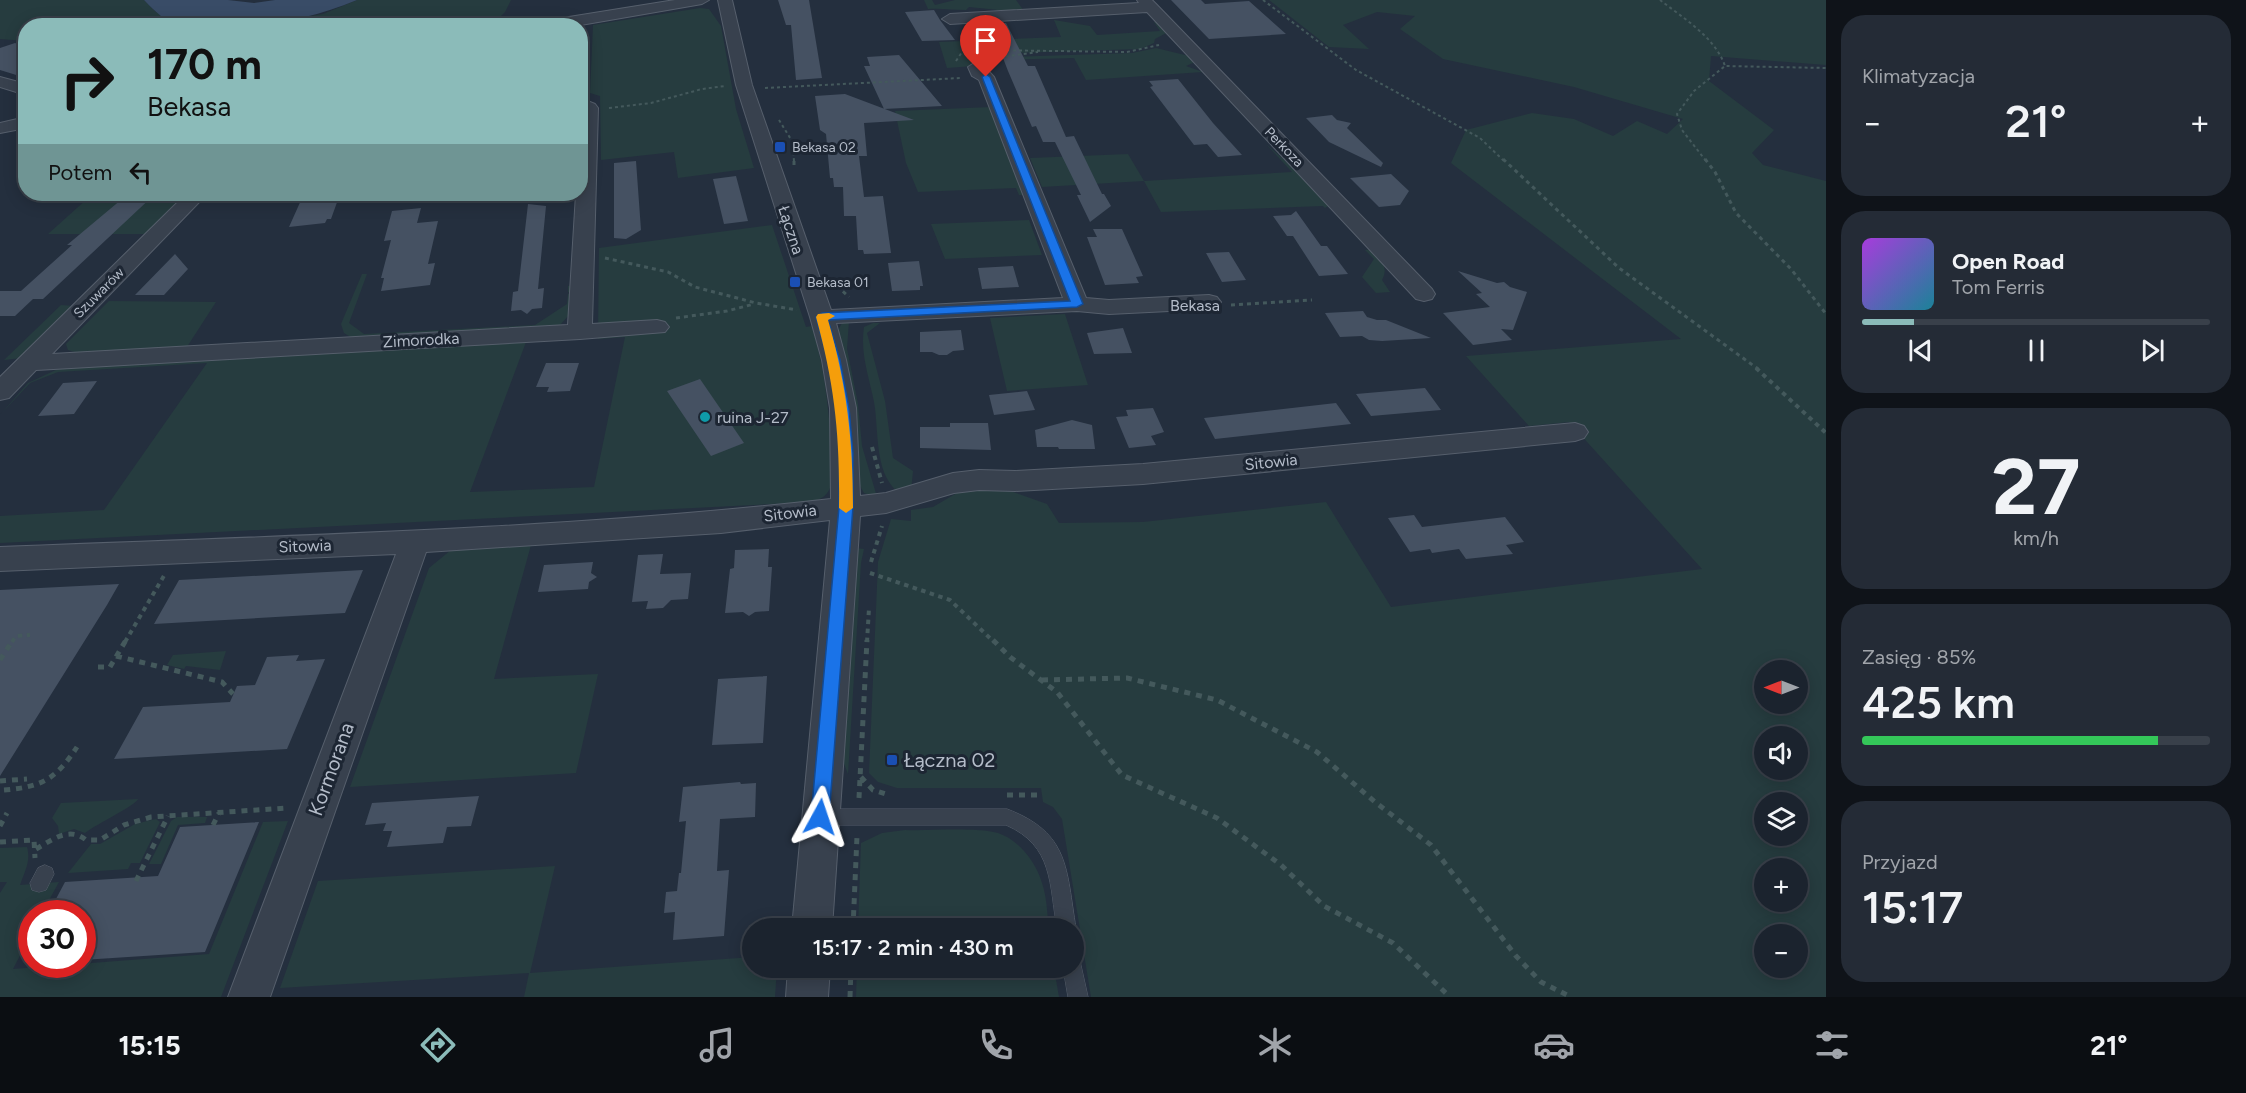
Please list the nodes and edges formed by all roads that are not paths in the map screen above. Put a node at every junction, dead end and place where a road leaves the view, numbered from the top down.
1 (702, 0) edge
2 (725, 0) edge
3 (1148, 3) edge
4 (595, 9) edge
5 (568, 18) edge
6 (950, 19) dead end
7 (981, 72) road end
8 (0, 82) edge
9 (18, 88) edge
10 (18, 124) edge
11 (0, 128) edge
12 (190, 201) edge
13 (584, 201) edge
14 (1424, 294) dead end
15 (1209, 302) road end
16 (1077, 304) junction
17 (821, 314) junction
18 (662, 323) road end
19 (580, 332) junction
20 (30, 363) junction
21 (0, 392) edge
22 (1575, 432) dead end
23 (846, 507) junction
24 (415, 542) junction
25 (0, 559) edge
26 (820, 817) junction
27 (813, 918) edge
28 (1064, 918) edge
29 (808, 978) edge
30 (1075, 978) edge
31 (249, 997) edge
32 (807, 997) edge
33 (1078, 997) edge

1 - 4 street
2 - 17 street, Łączna
3 - 6 street
3 - 14 street, Perkoza
4 - 5 street
7 - 16 street
8 - 9 street
10 - 11 street
12 - 20 street, Szuwarów
13 - 19 street
15 - 16 street, Bekasa
16 - 17 street, Bekasa
17 - 23 street, Łączna
18 - 19 street, Zimorodka
19 - 20 street, Zimorodka
20 - 21 street, Szuwarów
22 - 23 street, Sitowia
23 - 24 street, Sitowia
23 - 26 street, Łączna
24 - 25 street, Sitowia
24 - 31 street, Kormorana
26 - 27 street, Łączna
26 - 28 lane
29 - 32 street
30 - 33 lane

